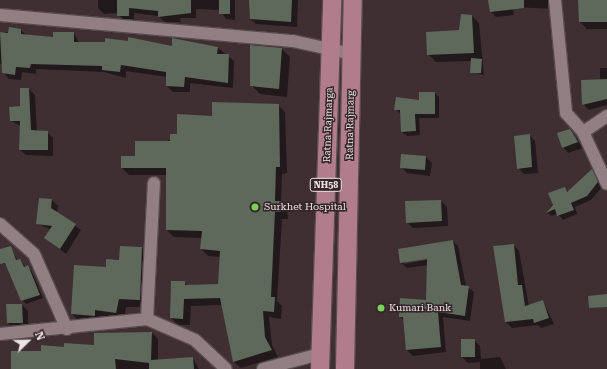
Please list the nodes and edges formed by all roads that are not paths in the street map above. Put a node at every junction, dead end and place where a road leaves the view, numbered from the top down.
1 (332, 0) edge
2 (353, 0) edge
3 (555, 0) edge
4 (0, 15) edge
5 (330, 50) junction
6 (352, 54) junction
7 (607, 116) edge
8 (583, 132) junction
9 (154, 183) dead end
10 (607, 184) edge
11 (0, 224) edge
12 (147, 319) junction
13 (67, 329) junction
14 (0, 334) edge
15 (320, 362) edge
16 (226, 369) edge
17 (263, 369) edge
18 (345, 369) edge

1 - 5 main road, Ratna Rajmarga / NH58
2 - 6 main road, Ratna Rajmarg / NH58
3 - 8 street
4 - 5 street
5 - 6 street
5 - 15 main road, Ratna Rajmarga / NH58
6 - 18 main road, Ratna Rajmarg / NH58
7 - 8 street
8 - 10 street
9 - 12 street
11 - 13 street
12 - 13 street
12 - 16 street
13 - 14 street
15 - 17 street

